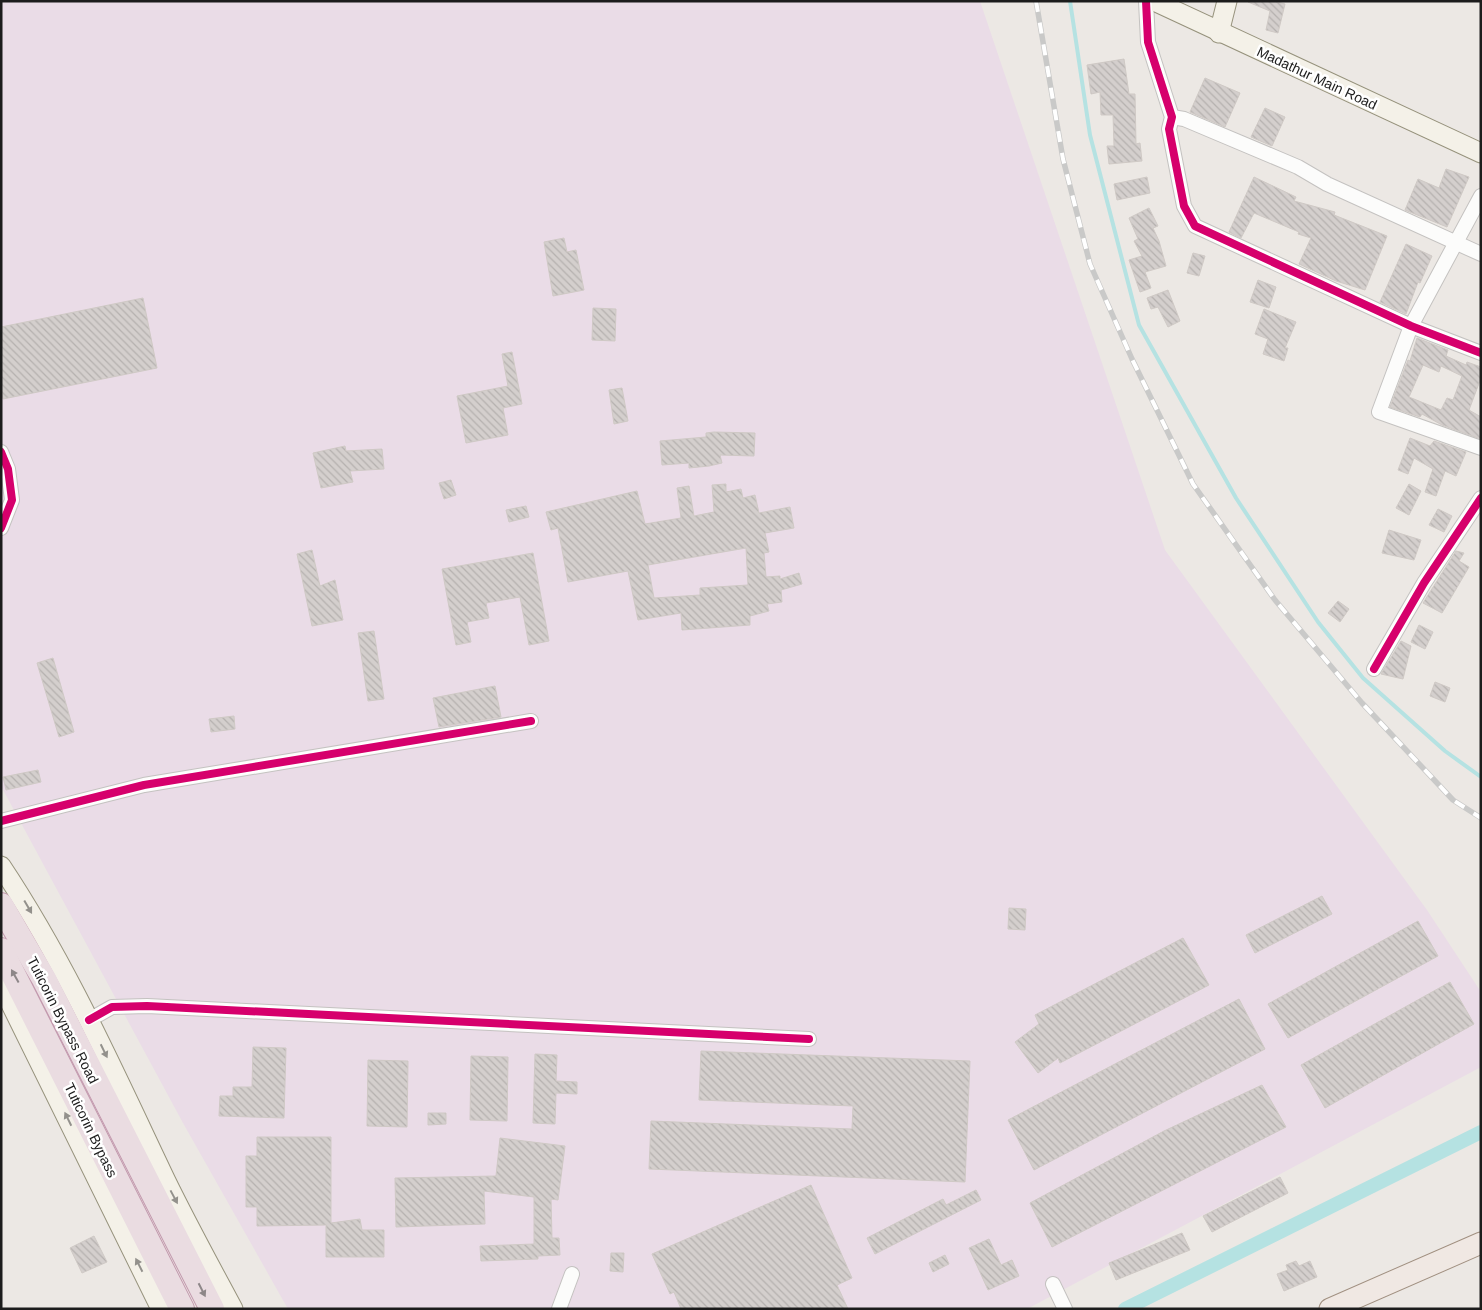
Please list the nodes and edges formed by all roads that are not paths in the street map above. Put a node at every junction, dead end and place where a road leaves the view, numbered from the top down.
1 (1146, 1) edge
2 (1154, 1) edge
3 (1227, 1) edge
4 (1219, 33) junction
5 (1172, 117) junction
6 (1481, 152) edge
7 (1481, 196) edge
8 (1456, 243) junction
9 (1481, 254) edge
10 (1411, 326) junction
11 (1481, 353) edge
12 (1481, 448) edge
13 (1, 452) edge
14 (1481, 498) edge
15 (1, 528) edge
16 (1374, 669) dead end
17 (531, 721) dead end
18 (1, 821) edge
19 (1, 866) edge
20 (1, 905) edge
21 (1, 950) edge
22 (1, 984) edge
23 (89, 1020) junction
24 (810, 1039) dead end
25 (122, 1136) joint
26 (1481, 1243) edge
27 (572, 1274) dead end
28 (1053, 1284) dead end
29 (161, 1309) edge
30 (182, 1309) edge
31 (212, 1309) edge
32 (232, 1309) edge
33 (559, 1309) edge
34 (1065, 1309) edge
35 (1330, 1309) edge

1 - 5 street
2 - 4 street, Madathur Main Road
3 - 4 street
4 - 6 street, Madathur Main Road
5 - 8 street
5 - 10 street
7 - 8 street
8 - 9 street
8 - 10 street
10 - 11 street
10 - 12 street
13 - 15 street
14 - 16 street
17 - 18 street
19 -> 23 street
20 - 25 highway, Tuticorin Bypass Road
30 -> 21 highway, Tuticorin Bypass
29 -> 22 street
23 - 24 street
23 -> 32 street
25 -> 31 highway, Tuticorin Bypass
26 - 35 main road
27 - 33 street
28 - 34 street

